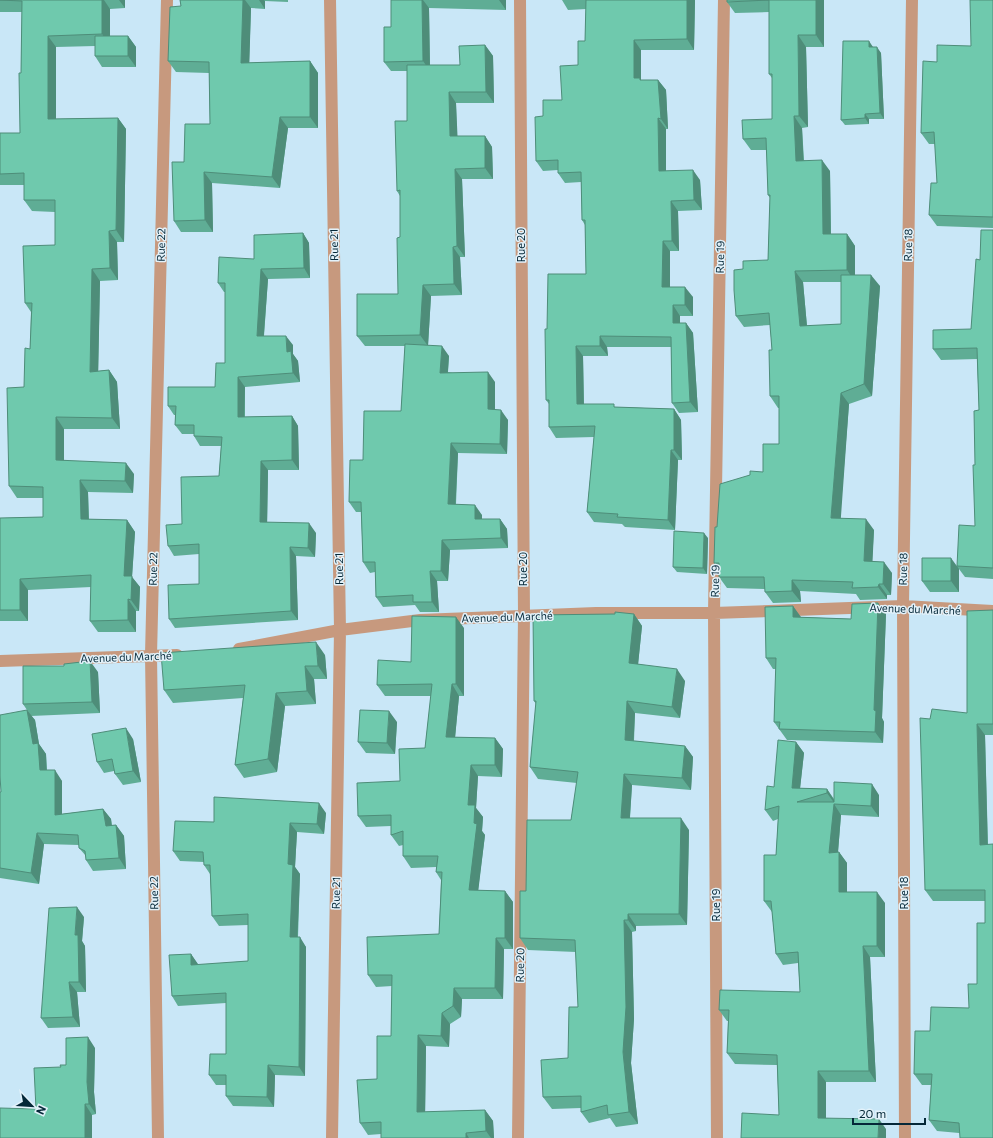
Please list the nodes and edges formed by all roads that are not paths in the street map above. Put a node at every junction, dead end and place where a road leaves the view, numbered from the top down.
1 (167, 0) edge
2 (330, 0) edge
3 (520, 0) edge
4 (724, 0) edge
5 (912, 0) edge
6 (903, 606) junction
7 (993, 611) edge
8 (714, 613) junction
9 (524, 616) junction
10 (340, 630) junction
11 (228, 651) edge
12 (151, 655) junction
13 (190, 655) edge
14 (0, 661) edge
15 (158, 1138) edge
16 (332, 1138) edge
17 (518, 1138) edge
18 (716, 1138) edge
19 (905, 1138) edge

1 - 12 street, Rue 22
2 - 10 street, Rue 21
3 - 9 street, Rue 20
4 - 8 street, Rue 19
5 - 6 street, Rue 18
6 - 7 street, Avenue du Marché
6 - 8 street, Avenue du Marché
6 - 19 street, Rue 18
8 - 9 street, Avenue du Marché
8 - 18 street, Rue 19
9 - 10 street, Avenue du Marché
9 - 17 street, Rue 20
10 - 11 street, Avenue du Marché
10 - 16 street, Rue 21
12 - 13 street, Avenue du Marché
12 - 14 street, Avenue du Marché
12 - 15 street, Rue 22

